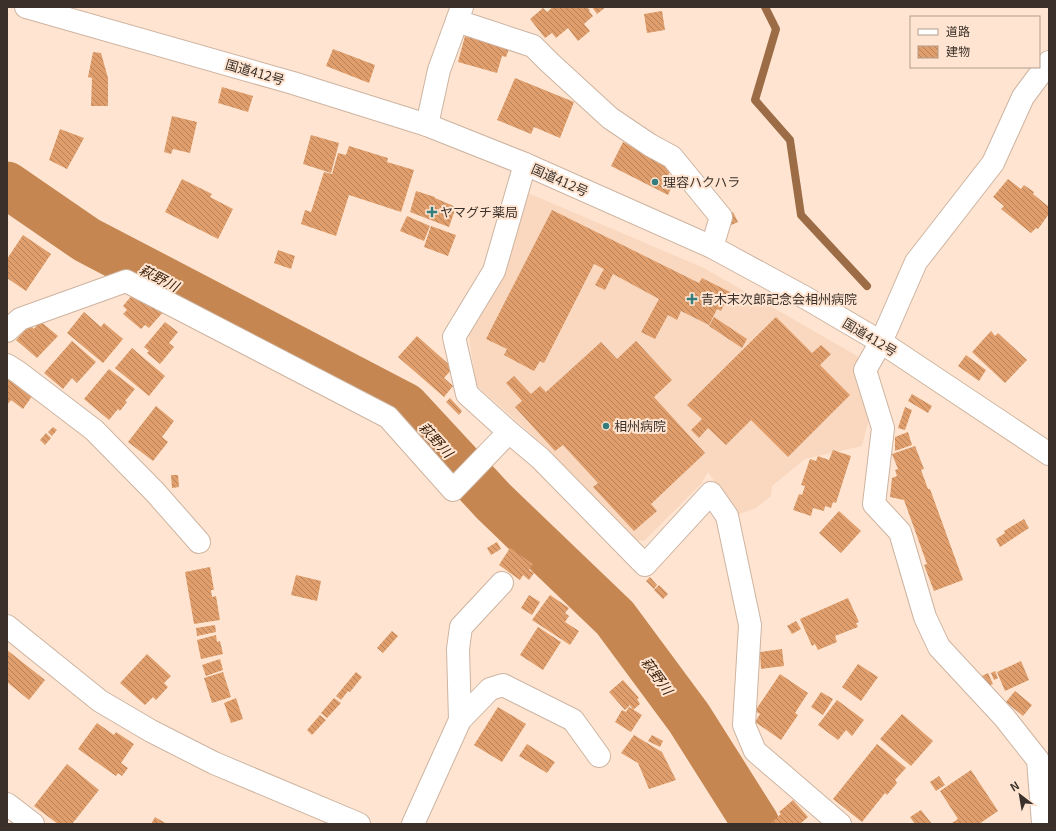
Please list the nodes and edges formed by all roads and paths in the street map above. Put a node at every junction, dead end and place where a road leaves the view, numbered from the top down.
1 (26, 7) edge
2 (459, 14) edge
3 (1049, 62) edge
4 (427, 125) junction
5 (525, 164) junction
6 (712, 247) junction
7 (7, 331) edge
8 (881, 342) junction
9 (7, 365) edge
10 (508, 433) junction
11 (1049, 454) edge
12 (199, 542) dead end
13 (502, 583) dead end
14 (7, 626) edge
15 (460, 720) junction
16 (599, 756) dead end
17 (7, 804) edge
18 (1045, 823) edge
19 (33, 824) edge
20 (359, 824) edge
21 (413, 824) edge
22 (840, 824) edge

1 - 4 main road, 国道412号
2 - 4 main road
2 - 6 main road
3 - 8 main road
4 - 5 main road, 国道412号
5 - 6 main road, 国道412号
5 - 10 main road
6 - 8 main road, 国道412号
7 - 10 main road
8 - 11 main road, 国道412号
8 - 18 main road
9 - 12 main road
10 - 22 main road
13 - 15 main road
14 - 20 main road
15 - 16 main road
15 - 21 main road
17 - 19 main road

